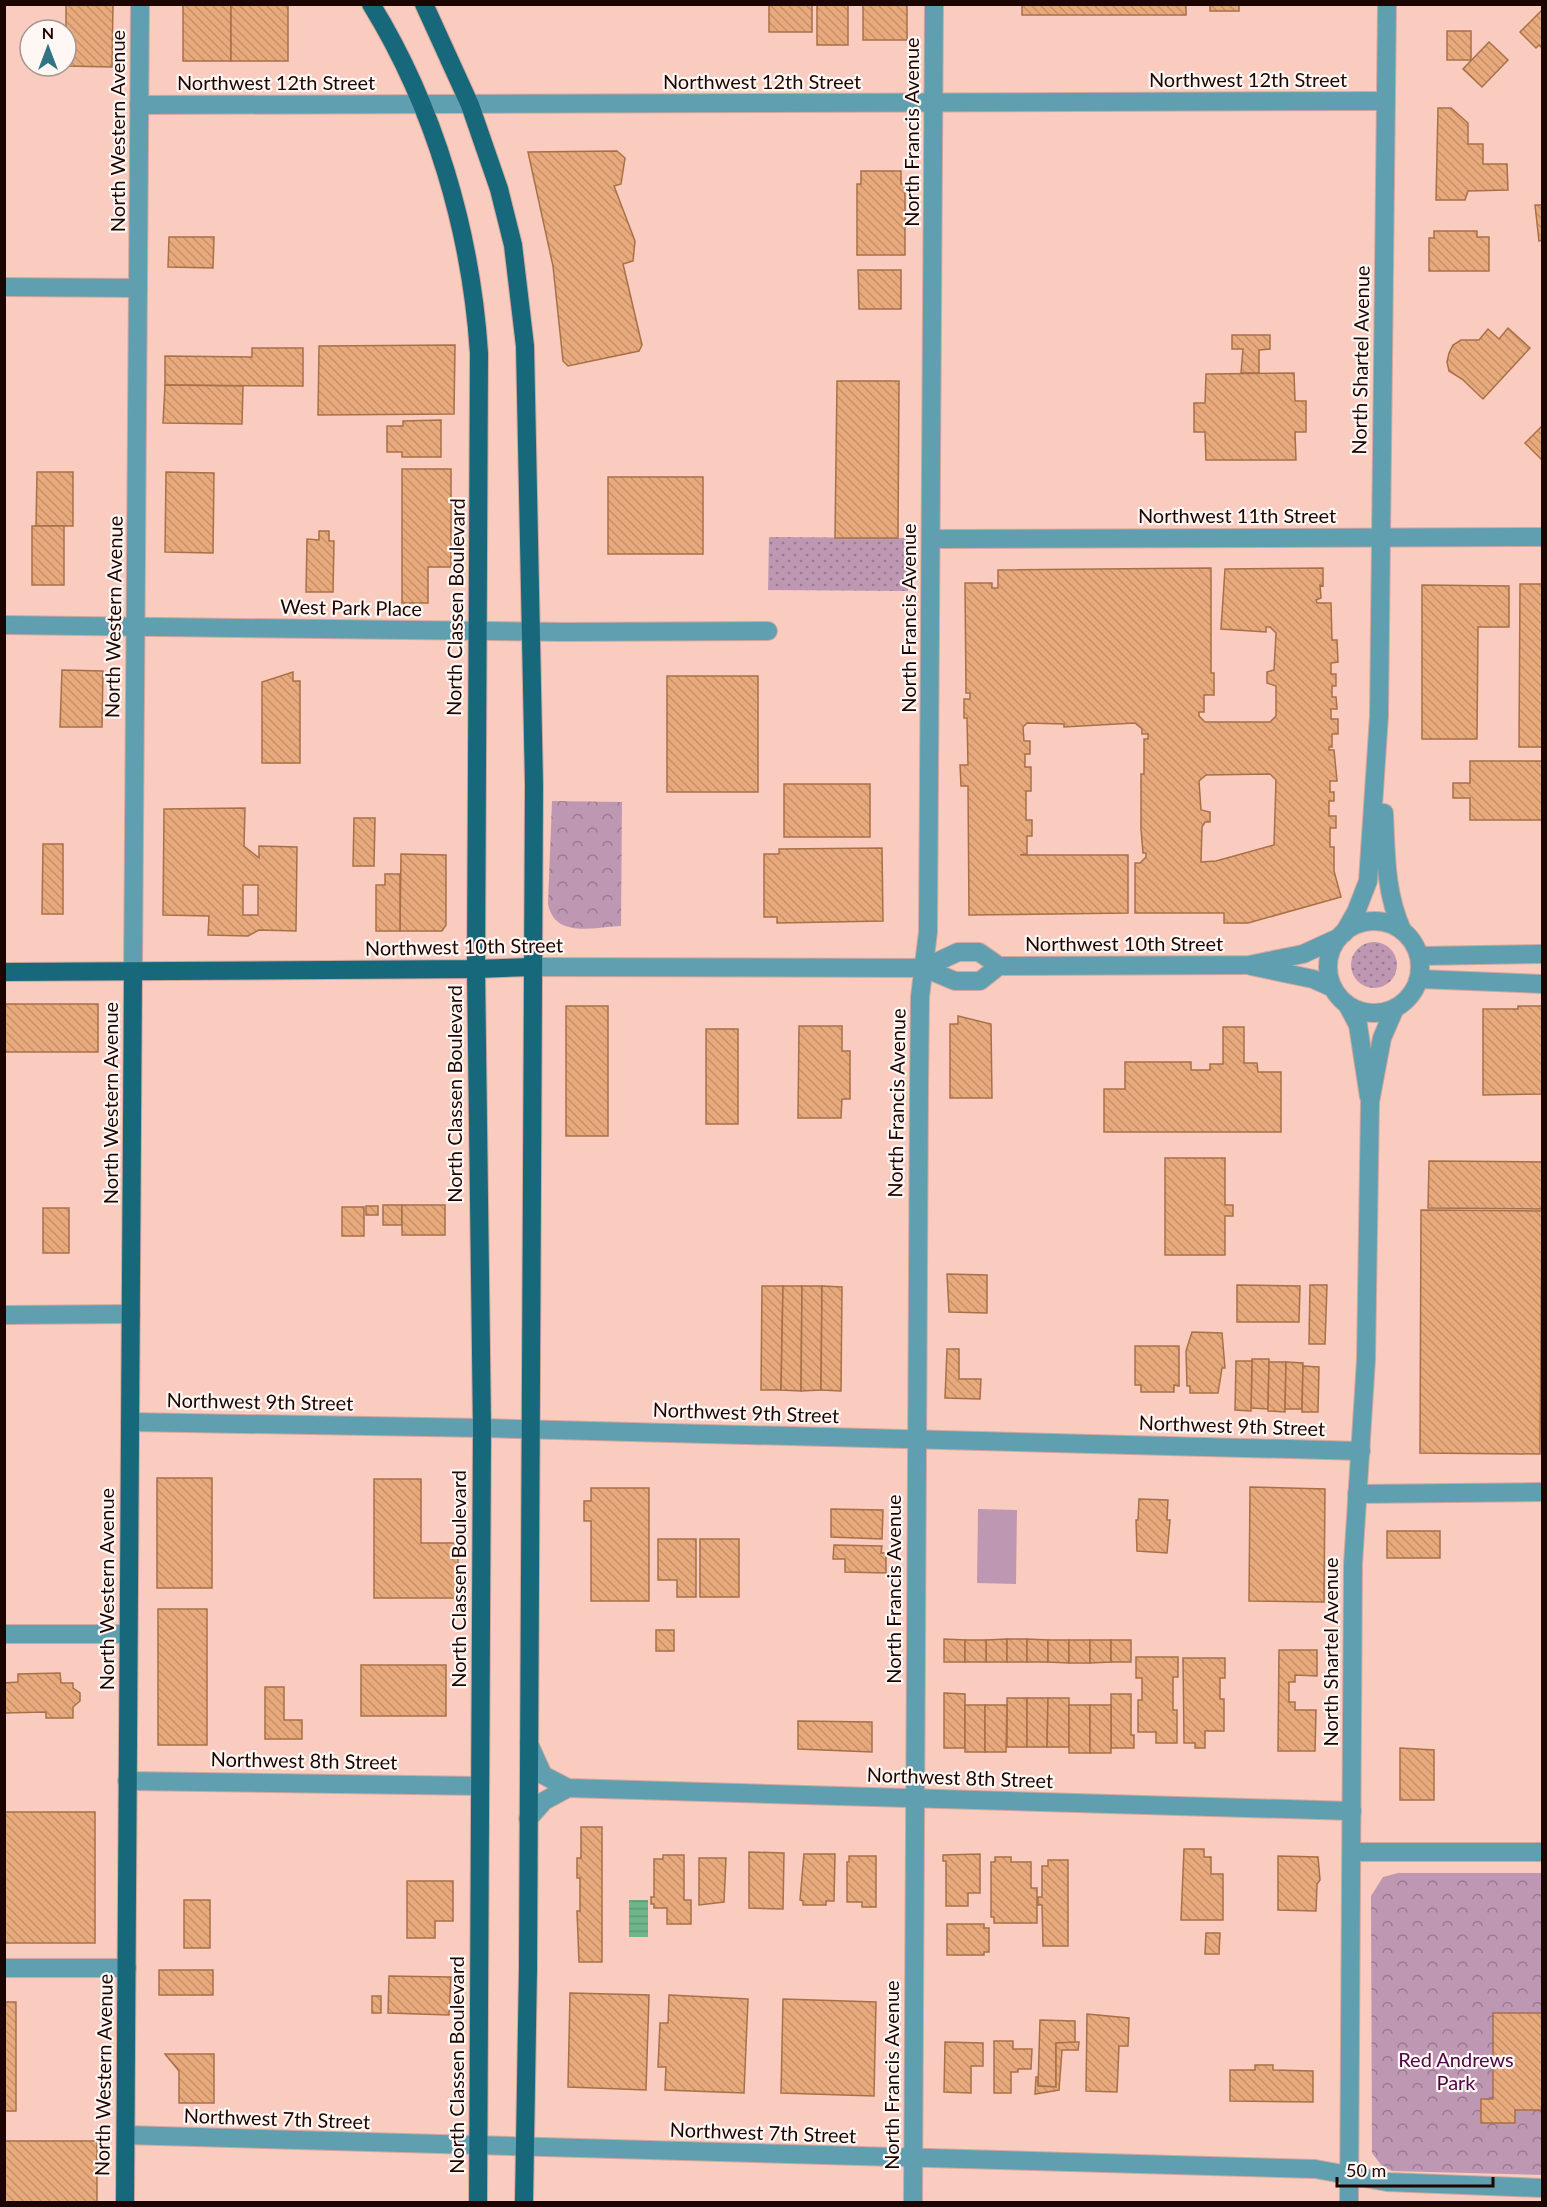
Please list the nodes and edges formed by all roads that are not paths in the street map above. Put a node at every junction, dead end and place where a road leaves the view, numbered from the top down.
1 (140, 4) edge
2 (371, 4) edge
3 (424, 4) edge
4 (934, 4) edge
5 (1387, 4) edge
6 (1385, 101) junction
7 (933, 103) junction
8 (139, 105) junction
9 (420, 105) junction
10 (470, 105) junction
11 (4, 287) edge
12 (138, 288) junction
13 (1381, 537) junction
14 (1542, 537) edge
15 (931, 539) junction
16 (4, 625) edge
17 (136, 627) junction
18 (478, 630) junction
19 (768, 631) dead end
20 (530, 632) junction
21 (1379, 716) junction
22 (1402, 930) junction
23 (1341, 936) junction
24 (1542, 954) edge
25 (1419, 956) junction
26 (1249, 965) junction
27 (999, 966) junction
28 (531, 967) junction
29 (924, 968) junction
30 (476, 969) junction
31 (4, 972) edge
32 (133, 972) junction
33 (1419, 979) junction
34 (1542, 984) edge
35 (1332, 988) junction
36 (1348, 1005) junction
37 (1395, 1008) junction
38 (1370, 1102) junction
39 (131, 1314) junction
40 (4, 1315) edge
41 (130, 1422) junction
42 (482, 1428) junction
43 (530, 1429) junction
44 (915, 1439) junction
45 (1361, 1451) junction
46 (1542, 1492) edge
47 (1357, 1494) junction
48 (4, 1634) edge
49 (128, 1634) junction
50 (528, 1743) junction
51 (128, 1781) junction
52 (480, 1786) junction
53 (568, 1788) junction
54 (915, 1799) junction
55 (1352, 1811) junction
56 (528, 1819) junction
57 (1352, 1852) junction
58 (1542, 1852) edge
59 (4, 1968) edge
60 (127, 1968) junction
61 (126, 2135) junction
62 (478, 2146) junction
63 (525, 2147) junction
64 (913, 2158) junction
65 (1349, 2175) junction
66 (1542, 2188) edge
67 (125, 2202) edge
68 (478, 2202) edge
69 (524, 2202) edge
70 (913, 2202) edge
71 (1349, 2202) edge

1 - 8 street, North Western Avenue
2 - 9 main road, North Classen Boulevard
3 - 10 main road
4 - 7 street, North Francis Avenue
5 - 6 street, North Shartel Avenue
6 - 7 street, Northwest 12th Street
6 - 13 street, North Shartel Avenue
7 - 10 street, Northwest 12th Street
7 - 15 street, North Francis Avenue
8 - 9 street, Northwest 12th Street
8 - 12 street, North Western Avenue
9 - 10 street, Northwest 12th Street
9 - 18 main road, North Classen Boulevard
10 - 20 main road
11 - 12 street
12 - 17 street, North Western Avenue
13 - 14 street, Northwest 11th Street
13 - 15 street, Northwest 11th Street
13 - 21 street, North Shartel Avenue
15 - 29 street, North Francis Avenue
16 - 17 street, West Park Place
17 - 18 street, West Park Place
17 - 32 street, North Western Avenue
18 - 20 street, West Park Place
18 - 30 main road, North Classen Boulevard
19 - 20 street, West Park Place
20 - 28 main road
21 - 22 street, North Shartel Avenue
21 - 23 street, North Shartel Avenue
22 - 23 street
22 - 25 street
23 - 26 street, Northwest 10th Street
23 - 35 street
24 - 25 street
25 - 33 street
26 - 27 street, Northwest 10th Street
26 - 35 street, Northwest 10th Street
27 - 29 street, Northwest 10th Street
27 - 29 street, Northwest 10th Street
28 - 29 street, Northwest 10th Street
28 - 30 main road, Northwest 10th Street
28 - 43 main road
29 - 44 street, North Francis Avenue
30 - 32 main road, Northwest 10th Street
30 - 42 main road, North Classen Boulevard
31 - 32 main road, Northwest 10th Street
32 - 39 main road, North Western Avenue
33 - 34 street
33 - 37 street
35 - 36 street
36 - 37 street
36 - 38 street, North Shartel Avenue
37 - 38 street, North Shartel Avenue
38 - 45 street, North Shartel Avenue
39 - 40 street
39 - 41 main road, North Western Avenue
41 - 42 street, Northwest 9th Street
41 - 49 main road, North Western Avenue
42 - 43 street, Northwest 9th Street
42 - 52 main road, North Classen Boulevard
43 - 44 street, Northwest 9th Street
43 - 50 main road
44 - 45 street, Northwest 9th Street
44 - 54 street, North Francis Avenue
45 - 47 street, North Shartel Avenue
46 - 47 street
47 - 55 street, North Shartel Avenue
48 - 49 street
49 - 51 main road, North Western Avenue
50 - 53 street, Northwest 8th Street
50 - 56 main road
51 - 52 street, Northwest 8th Street
51 - 60 main road, North Western Avenue
52 - 62 main road, North Classen Boulevard
53 - 54 street, Northwest 8th Street
53 - 56 street
54 - 55 street, Northwest 8th Street
54 - 64 street, North Francis Avenue
55 - 57 street, North Shartel Avenue
56 - 63 main road
57 - 58 street
57 - 65 street, North Shartel Avenue
59 - 60 street
60 - 61 main road, North Western Avenue
61 - 62 street, Northwest 7th Street
61 - 67 main road, North Western Avenue
62 - 63 street, Northwest 7th Street
62 - 68 main road, North Classen Boulevard
63 - 64 street, Northwest 7th Street
63 - 69 main road
64 - 65 street, Northwest 7th Street
64 - 70 street, North Francis Avenue
65 - 66 street, Northwest 7th Street
65 - 71 street, North Shartel Avenue

